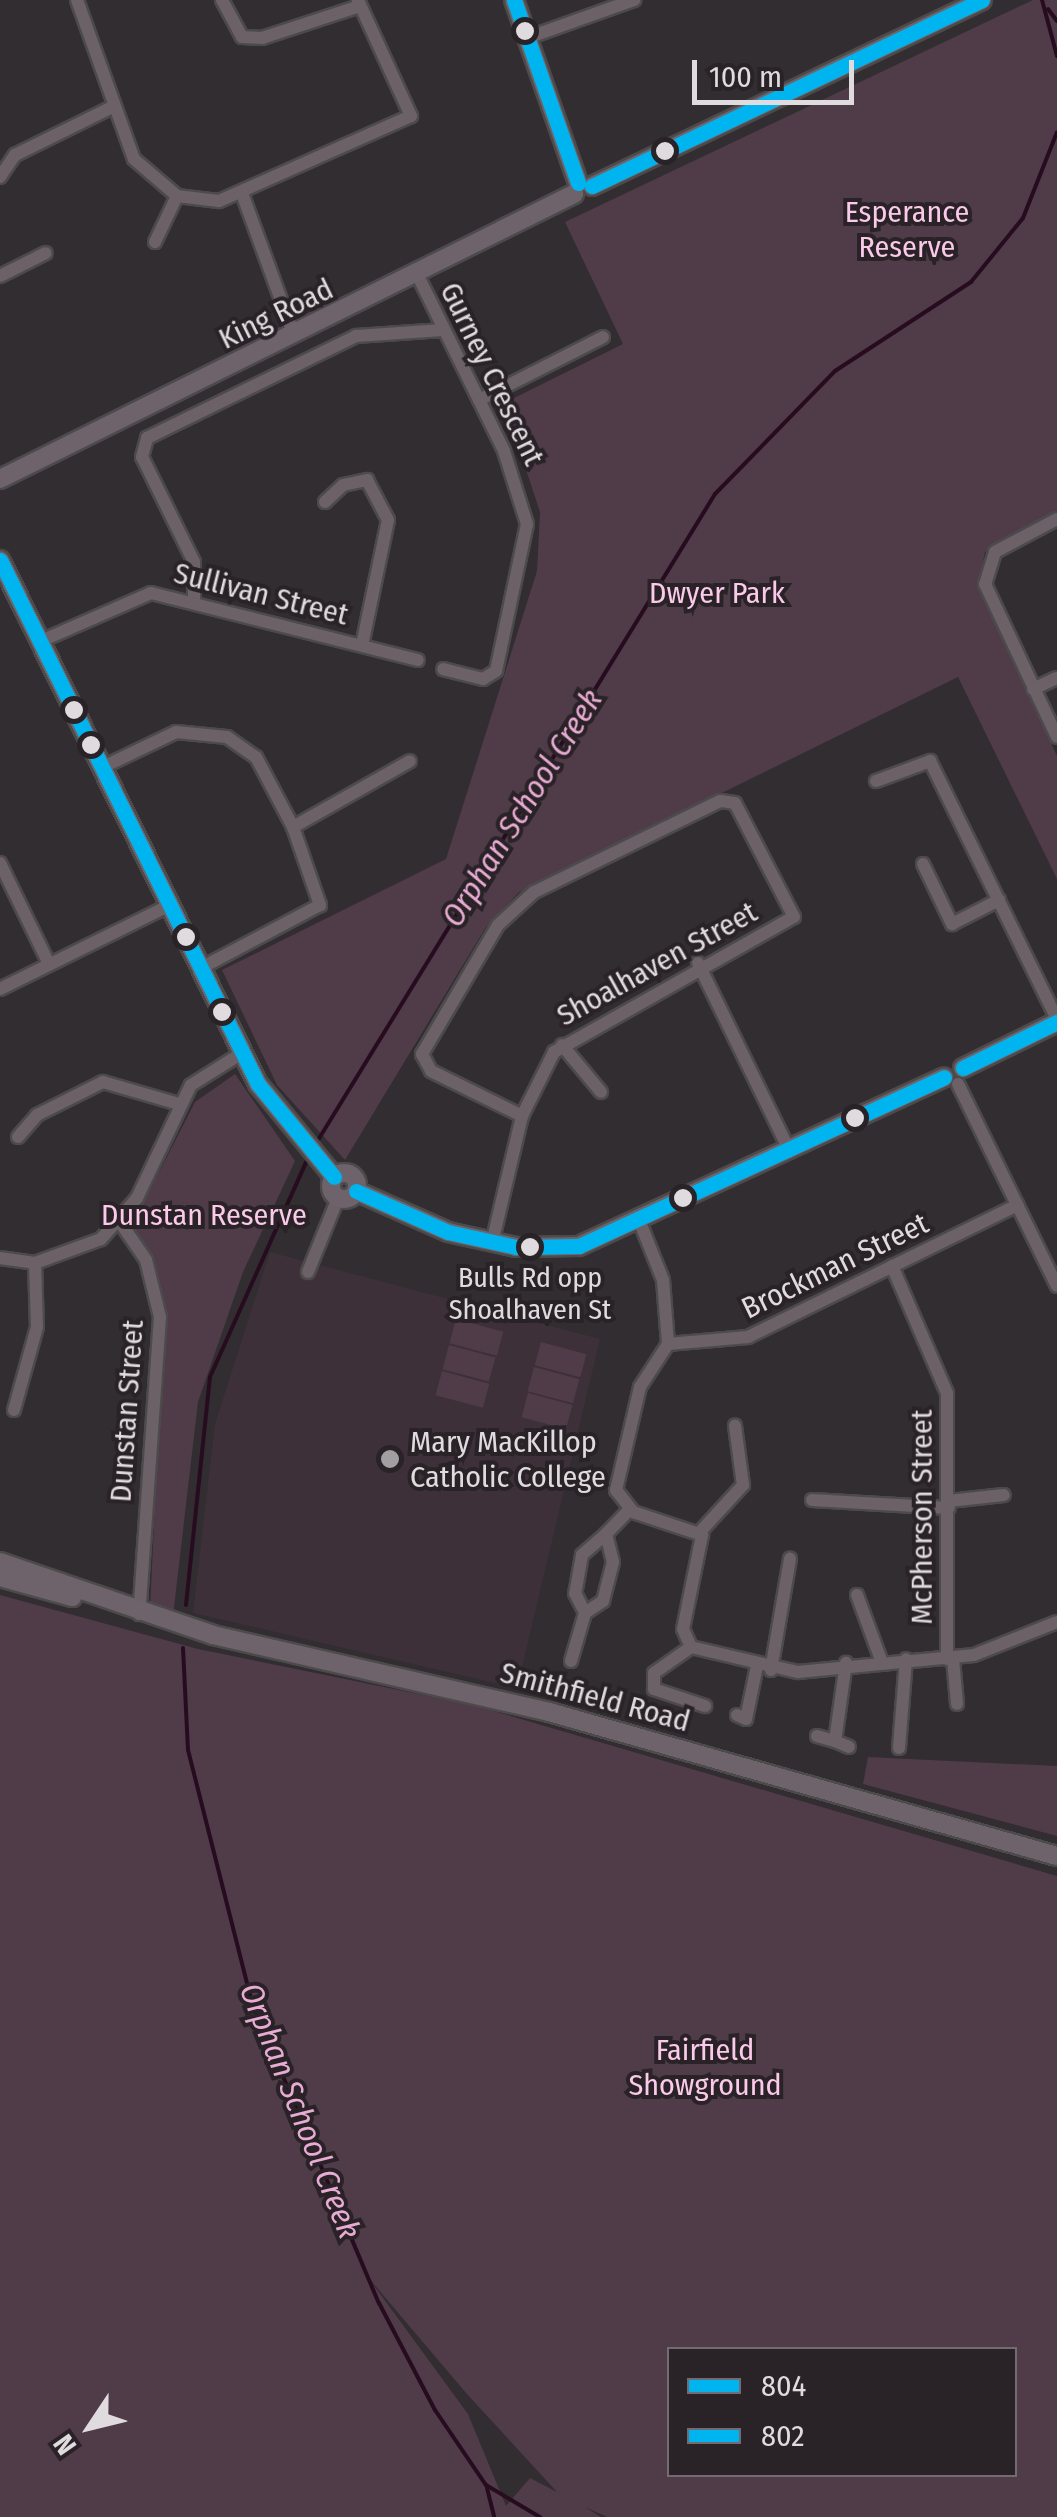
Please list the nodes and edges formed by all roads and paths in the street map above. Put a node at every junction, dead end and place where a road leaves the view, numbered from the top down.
1 (76, 0) edge
2 (222, 0) edge
3 (514, 0) edge
4 (634, 0) edge
5 (982, 0) edge
6 (359, 3) edge
7 (527, 38) junction
8 (114, 106) junction
9 (0, 177) edge
10 (581, 188) junction
11 (177, 196) junction
12 (244, 196) junction
13 (155, 242) dead end
14 (46, 254) dead end
15 (0, 276) edge
16 (418, 276) junction
17 (444, 330) junction
18 (294, 336) junction
19 (603, 337) dead end
20 (479, 400) junction
21 (0, 479) edge
22 (324, 502) dead end
23 (1057, 519) edge
24 (0, 560) edge
25 (194, 599) junction
26 (41, 641) junction
27 (362, 645) junction
28 (418, 660) dead end
29 (443, 669) dead end
30 (1057, 678) edge
31 (1034, 689) junction
32 (1057, 737) edge
33 (410, 761) dead end
34 (103, 767) junction
35 (876, 781) dead end
36 (293, 827) junction
37 (0, 863) edge
38 (923, 864) dead end
39 (999, 900) junction
40 (170, 905) junction
41 (698, 963) junction
42 (49, 964) junction
43 (201, 968) junction
44 (0, 989) edge
45 (1057, 1020) edge
46 (562, 1045) junction
47 (242, 1053) junction
48 (955, 1077) junction
49 (600, 1092) dead end
50 (179, 1104) junction
51 (522, 1116) junction
52 (18, 1137) dead end
53 (790, 1152) junction
54 (347, 1194) junction
55 (1017, 1205) junction
56 (120, 1222) junction
57 (641, 1225) junction
58 (492, 1243) junction
59 (0, 1258) edge
60 (35, 1263) junction
61 (892, 1266) junction
62 (308, 1272) dead end
63 (1057, 1286) edge
64 (668, 1344) junction
65 (14, 1410) dead end
66 (735, 1426) dead end
67 (1004, 1495) dead end
68 (812, 1500) dead end
69 (949, 1505) junction
70 (629, 1510) junction
71 (700, 1532) junction
72 (606, 1534) junction
73 (790, 1559) dead end
74 (1, 1566) edge
75 (857, 1594) dead end
76 (585, 1613) junction
77 (140, 1614) junction
78 (1057, 1622) edge
79 (690, 1646) junction
80 (906, 1659) junction
81 (950, 1659) junction
82 (571, 1660) dead end
83 (881, 1660) junction
84 (846, 1662) junction
85 (764, 1668) junction
86 (956, 1704) dead end
87 (705, 1706) dead end
88 (737, 1715) dead end
89 (818, 1736) dead end
90 (835, 1740) junction
91 (849, 1746) dead end
92 (899, 1748) dead end
93 (1057, 1856) edge

1 - 8 street
2 - 6 street
3 - 7 main road
4 - 7 street
5 - 10 main road, King Road
6 - 12 street
7 - 10 main road
8 - 9 street
8 - 11 street
10 - 16 main road, King Road
11 - 12 street
11 - 13 street
12 - 18 street
14 - 15 street
16 - 17 street, Gurney Crescent
16 - 18 main road, King Road
17 - 20 street, Gurney Crescent
17 - 25 street
18 - 21 main road, King Road
19 - 20 street
20 - 29 street, Gurney Crescent
22 - 27 street
23 - 31 street
24 - 26 main road
25 - 26 street, Sullivan Street
25 - 27 street, Sullivan Street
26 - 34 main road
27 - 28 street, Sullivan Street
30 - 31 street
31 - 32 street
33 - 36 street
34 - 36 street
34 - 40 main road
35 - 39 street
36 - 43 street
37 - 42 street
38 - 39 street
39 - 45 street
40 - 42 street
40 - 43 main road
41 - 46 street, Shoalhaven Street
41 - 51 street, Shoalhaven Street
41 - 53 street
42 - 44 street
43 - 47 main road
45 - 48 main road
46 - 49 street
46 - 51 street, Shoalhaven Street
47 - 50 street
47 - 54 main road
48 - 53 main road
48 - 55 street
50 - 52 street
50 - 56 street
51 - 58 street, Shoalhaven Street
53 - 57 main road
54 - 58 main road
54 - 62 street
55 - 61 street, Brockman Street
55 - 63 street
56 - 60 street
56 - 77 street, Dunstan Street
57 - 58 main road
57 - 64 street
59 - 60 street
60 - 65 street
61 - 64 street, Brockman Street
61 - 69 street, McPherson Street
64 - 70 street
66 - 71 street
67 - 69 street
68 - 69 street
69 - 81 street, McPherson Street
70 - 71 street
70 - 72 street
71 - 79 street
72 - 76 street
72 - 76 street
73 - 85 street
74 - 77 main road, Smithfield Road
75 - 83 street
76 - 82 street
77 - 93 main road, Smithfield Road
78 - 81 street
79 - 85 street
79 - 87 street
80 - 81 street
80 - 83 street
80 - 92 street
81 - 86 street, McPherson Street
83 - 84 street
84 - 85 street
84 - 90 street
85 - 88 street
89 - 90 street
90 - 91 street

